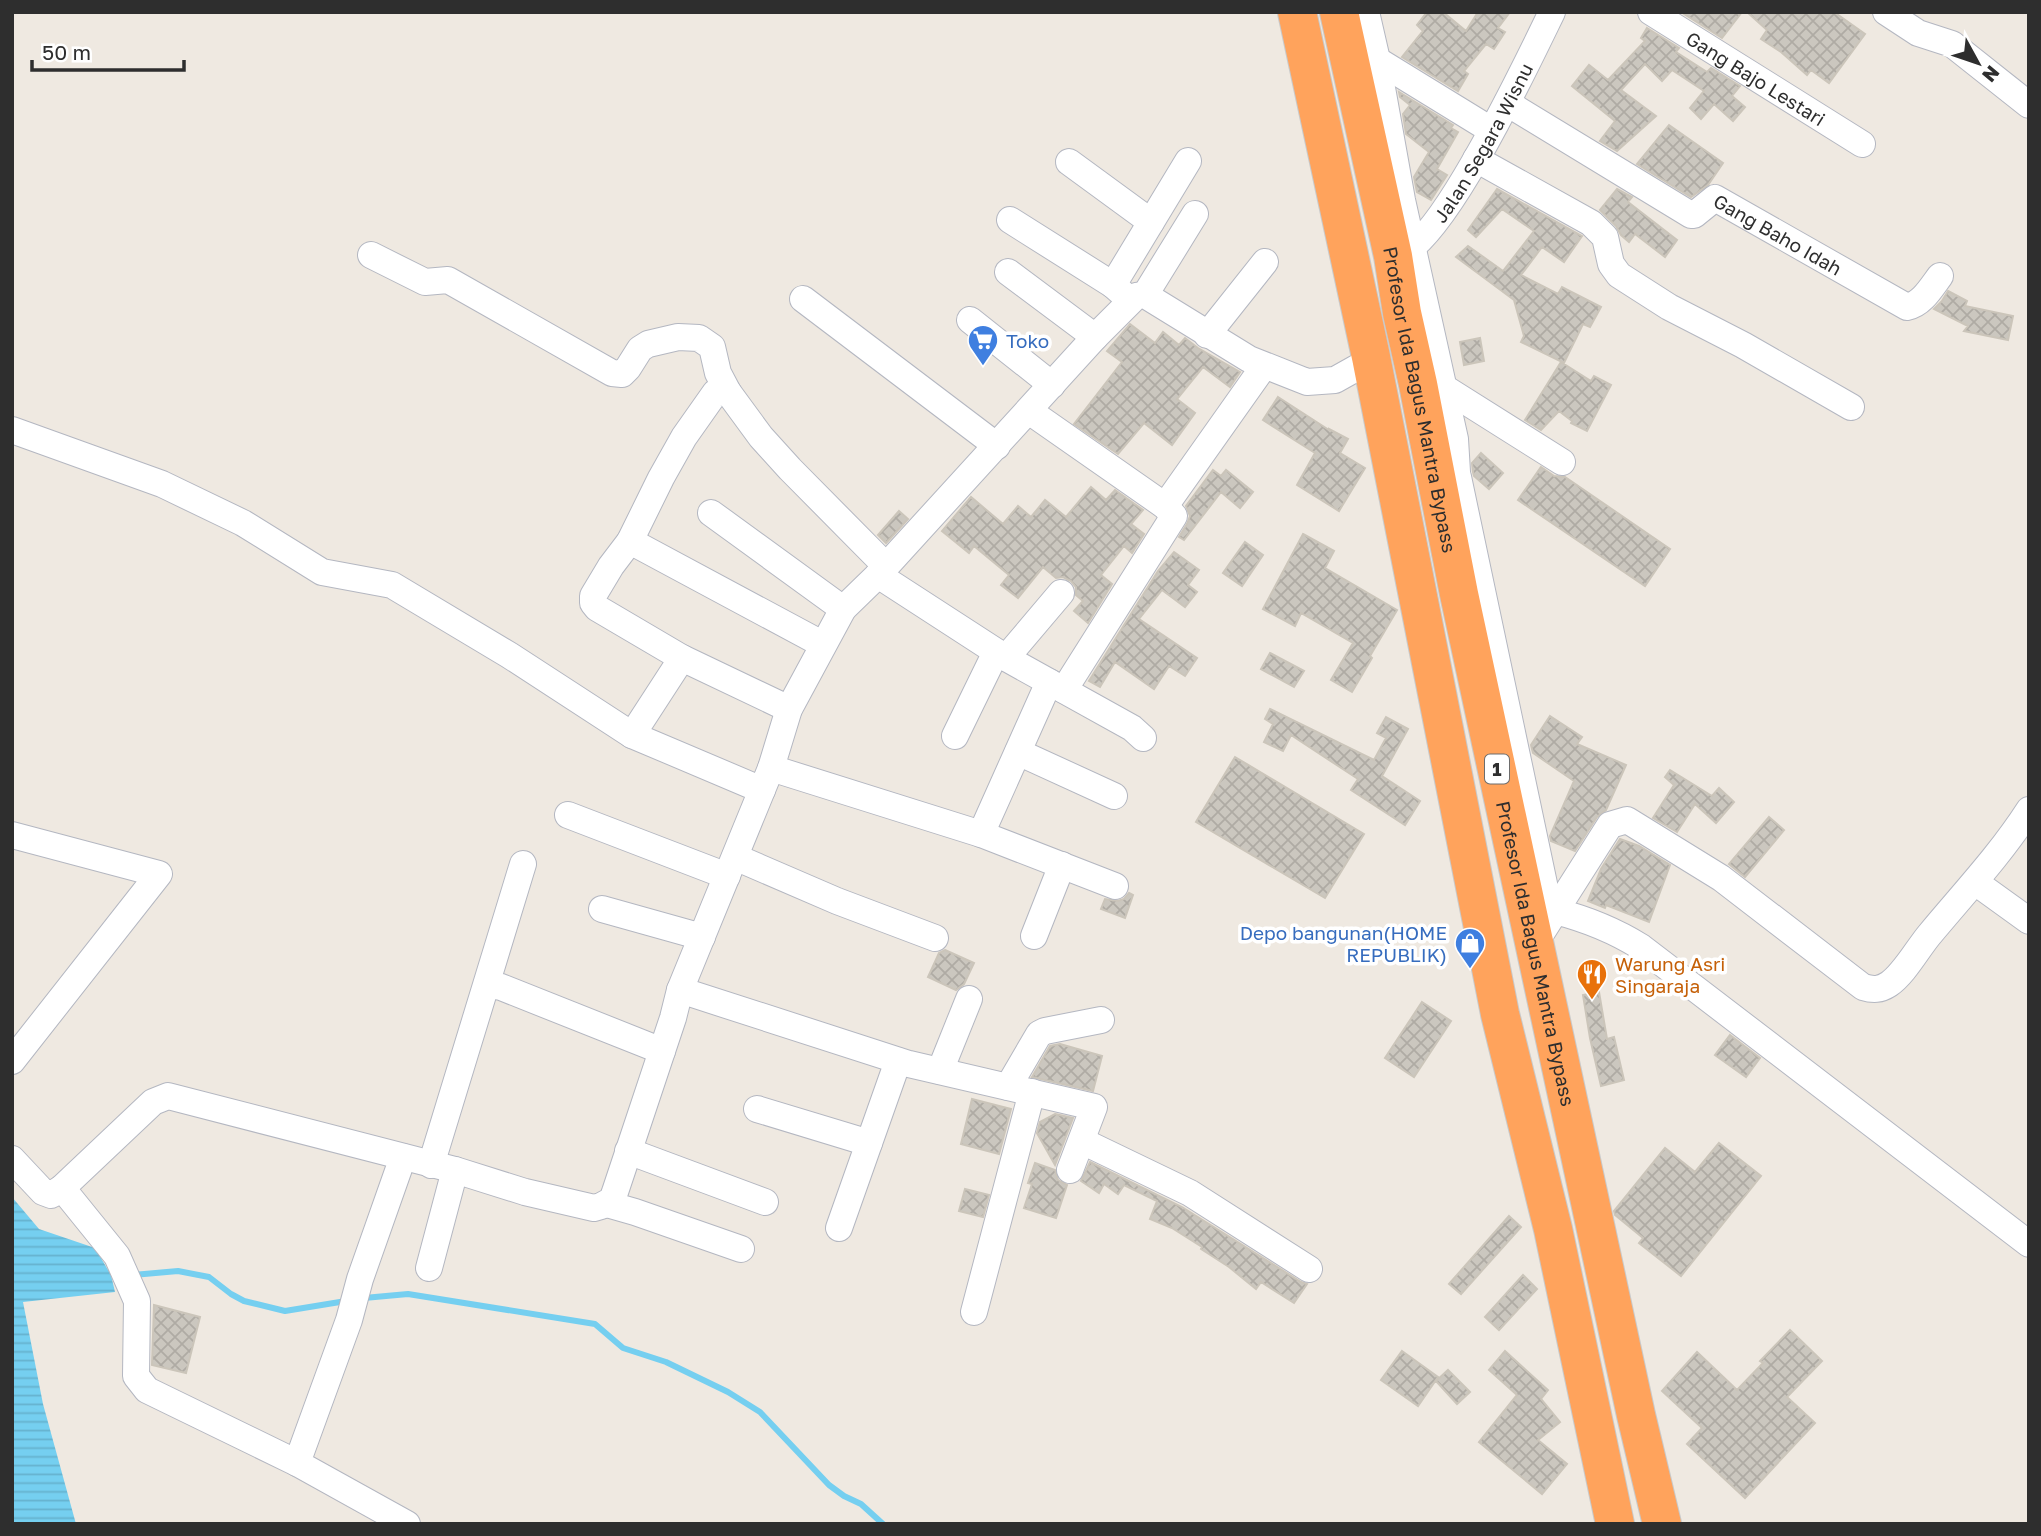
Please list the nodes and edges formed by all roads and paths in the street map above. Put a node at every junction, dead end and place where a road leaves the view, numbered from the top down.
1 (1297, 12) edge
2 (1339, 12) edge
3 (1366, 12) edge
4 (1552, 12) edge
5 (1651, 12) edge
6 (1886, 12) edge
7 (1377, 60) junction
8 (1507, 103) junction
9 (2029, 105) edge
10 (1491, 130) junction
11 (1862, 144) dead end
12 (1476, 159) junction
13 (1188, 161) dead end
14 (1069, 162) dead end
15 (1195, 214) dead end
16 (1010, 220) dead end
17 (1151, 222) junction
18 (1403, 252) junction
19 (371, 255) dead end
20 (1265, 262) dead end
21 (1008, 272) dead end
22 (1940, 276) dead end
23 (1129, 293) junction
24 (803, 299) dead end
25 (1402, 313) junction
26 (970, 320) dead end
27 (1207, 335) junction
28 (1095, 337) junction
29 (1367, 341) junction
30 (1264, 366) junction
31 (1052, 385) junction
32 (1443, 387) junction
33 (728, 391) junction
34 (1851, 407) dead end
35 (1029, 411) junction
36 (12, 430) edge
37 (997, 446) junction
38 (1562, 462) dead end
39 (1457, 472) junction
40 (1165, 506) junction
41 (711, 513) dead end
42 (1444, 518) junction
43 (630, 541) junction
44 (882, 570) junction
45 (1061, 593) dead end
46 (843, 608) junction
47 (822, 644) junction
48 (1001, 655) junction
49 (681, 658) junction
50 (1056, 686) junction
51 (789, 709) junction
52 (632, 735) junction
53 (956, 736) dead end
54 (1143, 738) dead end
55 (1018, 752) junction
56 (766, 779) junction
57 (1114, 796) dead end
58 (2029, 810) edge
59 (568, 815) dead end
60 (981, 834) junction
61 (12, 835) edge
62 (523, 864) dead end
63 (1062, 865) junction
64 (731, 866) junction
65 (1975, 882) junction
66 (1115, 886) dead end
67 (602, 909) dead end
68 (2029, 921) edge
69 (1547, 924) junction
70 (1034, 936) dead end
71 (702, 937) junction
72 (934, 938) dead end
73 (487, 984) junction
74 (680, 990) junction
75 (969, 999) dead end
76 (1101, 1020) dead end
77 (662, 1051) junction
78 (12, 1061) edge
79 (898, 1061) junction
80 (940, 1072) junction
81 (1020, 1090) junction
82 (757, 1109) dead end
83 (1082, 1141) junction
84 (869, 1143) junction
85 (628, 1151) junction
86 (403, 1157) junction
87 (12, 1159) edge
88 (443, 1168) junction
89 (1070, 1170) dead end
90 (62, 1188) junction
91 (765, 1202) dead end
92 (607, 1204) junction
93 (839, 1228) dead end
94 (2029, 1244) edge
95 (741, 1249) dead end
96 (429, 1268) dead end
97 (1309, 1269) dead end
98 (974, 1312) dead end
99 (297, 1462) junction
100 (407, 1524) edge
101 (1615, 1524) edge
102 (1662, 1524) edge

1 - 29 highway
2 - 18 highway, Profesor Ida Bagus Mantra Bypass / 1
3 - 7 street
4 - 8 street, Jalan Segara Wisnu
5 - 11 street, Gang Bajo Lestari
6 - 9 street
7 - 10 street
7 - 18 street
8 - 10 street, Jalan Segara Wisnu
8 - 22 street, Gang Baho Idah
10 - 12 street, Jalan Segara Wisnu
12 - 18 street, Jalan Segara Wisnu
12 - 34 street
13 - 17 street
14 - 17 street
15 - 23 street
16 - 23 street
17 - 23 street
18 - 25 highway, Profesor Ida Bagus Mantra Bypass / 1
18 - 32 street
19 - 33 street
20 - 27 street
21 - 28 street
23 - 27 street
23 - 28 street
24 - 37 street
25 - 29 highway
25 - 42 highway, Profesor Ida Bagus Mantra Bypass / 1
26 - 31 street
27 - 30 street
28 - 31 street
29 - 30 street
29 - 101 highway
30 - 40 street
31 - 35 street
32 - 38 street
32 - 39 street
33 - 43 street
33 - 44 street
35 - 37 street
35 - 40 street
36 - 52 street
37 - 44 street
39 - 42 street
39 - 69 street
40 - 50 street
41 - 46 street
42 - 69 highway, Profesor Ida Bagus Mantra Bypass / 1
43 - 47 street
43 - 49 street
44 - 46 street
44 - 48 street
45 - 48 street
46 - 47 street
47 - 51 street
48 - 50 street
48 - 53 street
49 - 51 street
49 - 52 street
50 - 54 street
50 - 55 street
51 - 56 street
52 - 56 street
55 - 57 street
55 - 60 street
56 - 60 street
56 - 64 street
58 - 65 street
59 - 64 street
60 - 63 street
61 - 78 street
62 - 73 street
63 - 66 street
63 - 70 street
64 - 71 street
64 - 72 street
65 - 68 street
65 - 69 street
67 - 71 street
69 - 94 street
69 - 102 highway, Profesor Ida Bagus Mantra Bypass / 1
71 - 74 street
73 - 77 street
73 - 88 street
74 - 77 street
74 - 79 street
75 - 80 street
76 - 81 street
77 - 85 street
79 - 80 street
79 - 84 street
80 - 81 street
81 - 83 street
81 - 98 street
82 - 84 street
83 - 89 street
83 - 97 street
84 - 93 street
85 - 91 street
85 - 92 street
86 - 88 street
86 - 90 street
86 - 99 street
87 - 90 street
88 - 92 street
88 - 96 street
90 - 99 street
92 - 95 street
99 - 100 street

